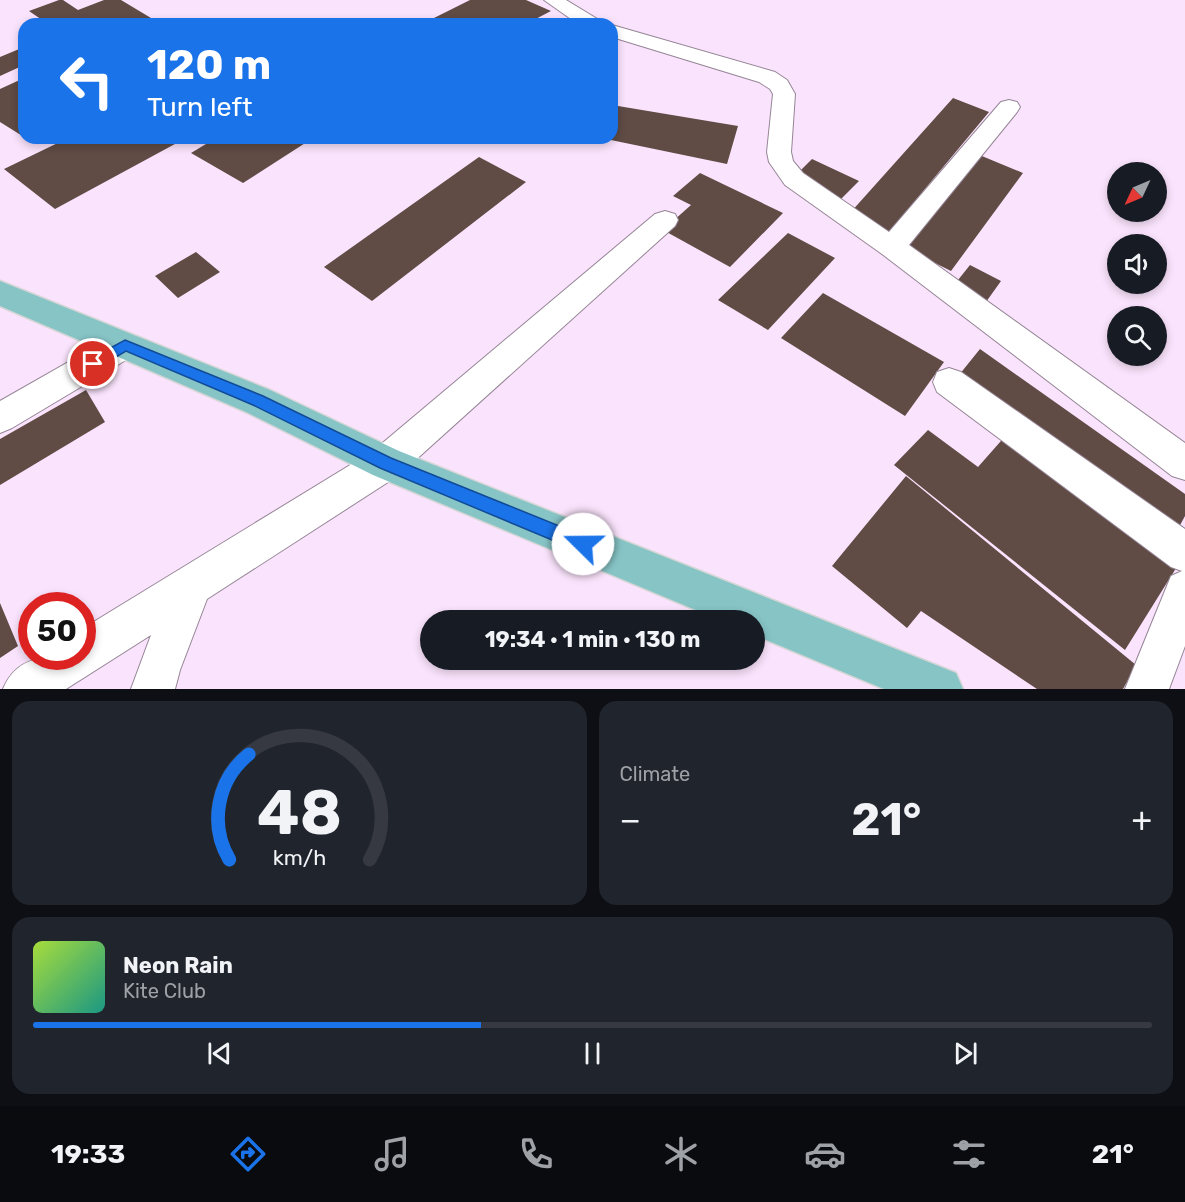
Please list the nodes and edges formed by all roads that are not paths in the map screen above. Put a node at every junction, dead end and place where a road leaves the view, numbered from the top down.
1 (568, 4) edge
2 (585, 18) edge
3 (618, 33) edge
4 (1009, 107) dead end
5 (665, 220) dead end
6 (892, 247) junction
7 (0, 293) edge
8 (125, 345) junction
9 (949, 382) dead end
10 (0, 418) edge
11 (386, 463) junction
12 (1185, 464) edge
13 (1185, 553) edge
14 (191, 586) junction
15 (1185, 590) edge
16 (96, 645) edge
17 (56, 670) edge
18 (25, 689) edge
19 (153, 689) edge
20 (940, 689) edge
21 (1147, 689) edge

1 - 2 street
3 - 6 street
4 - 6 street
5 - 11 street
6 - 12 street
7 - 8 main road
8 - 10 street
8 - 11 main road
9 - 13 street
11 - 14 street
11 - 20 main road
14 - 16 street
14 - 19 street
15 - 21 street
17 - 18 street

